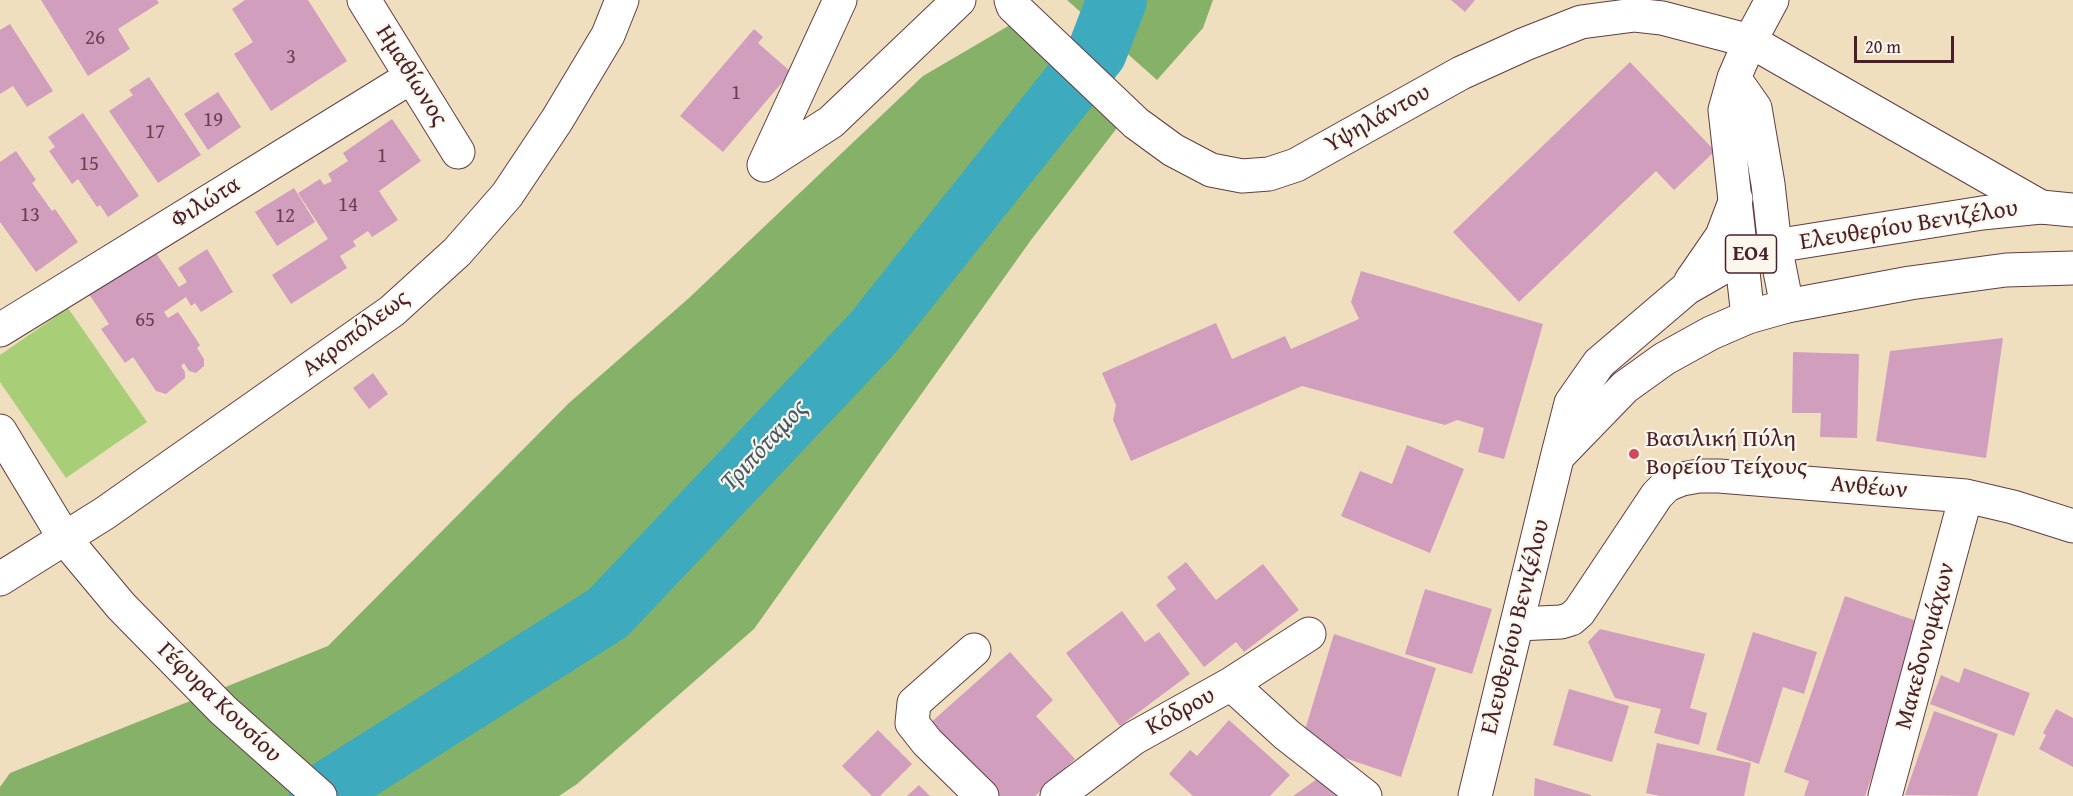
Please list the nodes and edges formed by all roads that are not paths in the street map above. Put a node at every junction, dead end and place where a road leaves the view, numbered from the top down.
1 (364, 0) edge
2 (622, 0) edge
3 (840, 0) edge
4 (959, 0) edge
5 (1772, 0) edge
6 (1012, 3) edge
7 (1636, 7) edge
8 (1750, 41) junction
9 (411, 77) junction
10 (1734, 78) junction
11 (458, 152) dead end
12 (1736, 199) junction
13 (2041, 207) junction
14 (2073, 210) edge
15 (1775, 246) junction
16 (1741, 257) junction
17 (2073, 268) edge
18 (1687, 288) junction
19 (1787, 306) junction
20 (1748, 317) junction
21 (0, 330) edge
22 (0, 431) edge
23 (1557, 458) junction
24 (1966, 496) junction
25 (2073, 526) edge
26 (66, 539) junction
27 (0, 579) edge
28 (1517, 624) junction
29 (1309, 634) dead end
30 (974, 650) dead end
31 (1231, 684) junction
32 (320, 796) edge
33 (982, 796) edge
34 (1057, 796) edge
35 (1365, 796) edge
36 (1475, 796) edge
37 (1885, 796) edge

1 - 9 street, Ημαθίωνος
2 - 26 street, Ακροπόλεως
3 - 4 street
5 - 8 street
6 - 7 street, Υψηλάντου
7 - 8 street, Υψηλάντου
8 - 10 street
8 - 13 street, Υψηλάντου
9 - 11 street, Ημαθίωνος
9 - 21 street, Φιλώτα
10 - 12 street
10 - 15 street
12 - 16 street
12 - 18 street
13 - 14 street, Ελευθερίου Βενιζέλου / ΕΟ4
13 - 15 street, Ελευθερίου Βενιζέλου / ΕΟ4
15 - 16 street, Ελευθερίου Βενιζέλου / ΕΟ4
15 - 19 street
16 - 18 street, Ελευθερίου Βενιζέλου / ΕΟ4
16 - 20 street
17 - 19 street, ΕΟ4
18 - 23 street, Ελευθερίου Βενιζέλου / ΕΟ4
19 - 20 street, ΕΟ4
20 - 23 street, ΕΟ4
22 - 26 street, Γέφυρα Κουσίου
23 - 28 street, Ελευθερίου Βενιζέλου / ΕΟ4
24 - 25 street, Ανθέων
24 - 28 street, Ανθέων
24 - 37 street, Μακεδονομάχων
26 - 27 street, Ακροπόλεως
26 - 32 street, Γέφυρα Κουσίου
28 - 36 street, Ελευθερίου Βενιζέλου / ΕΟ4
29 - 31 street, Κόδρου
30 - 33 street
31 - 34 street, Κόδρου
31 - 35 street

